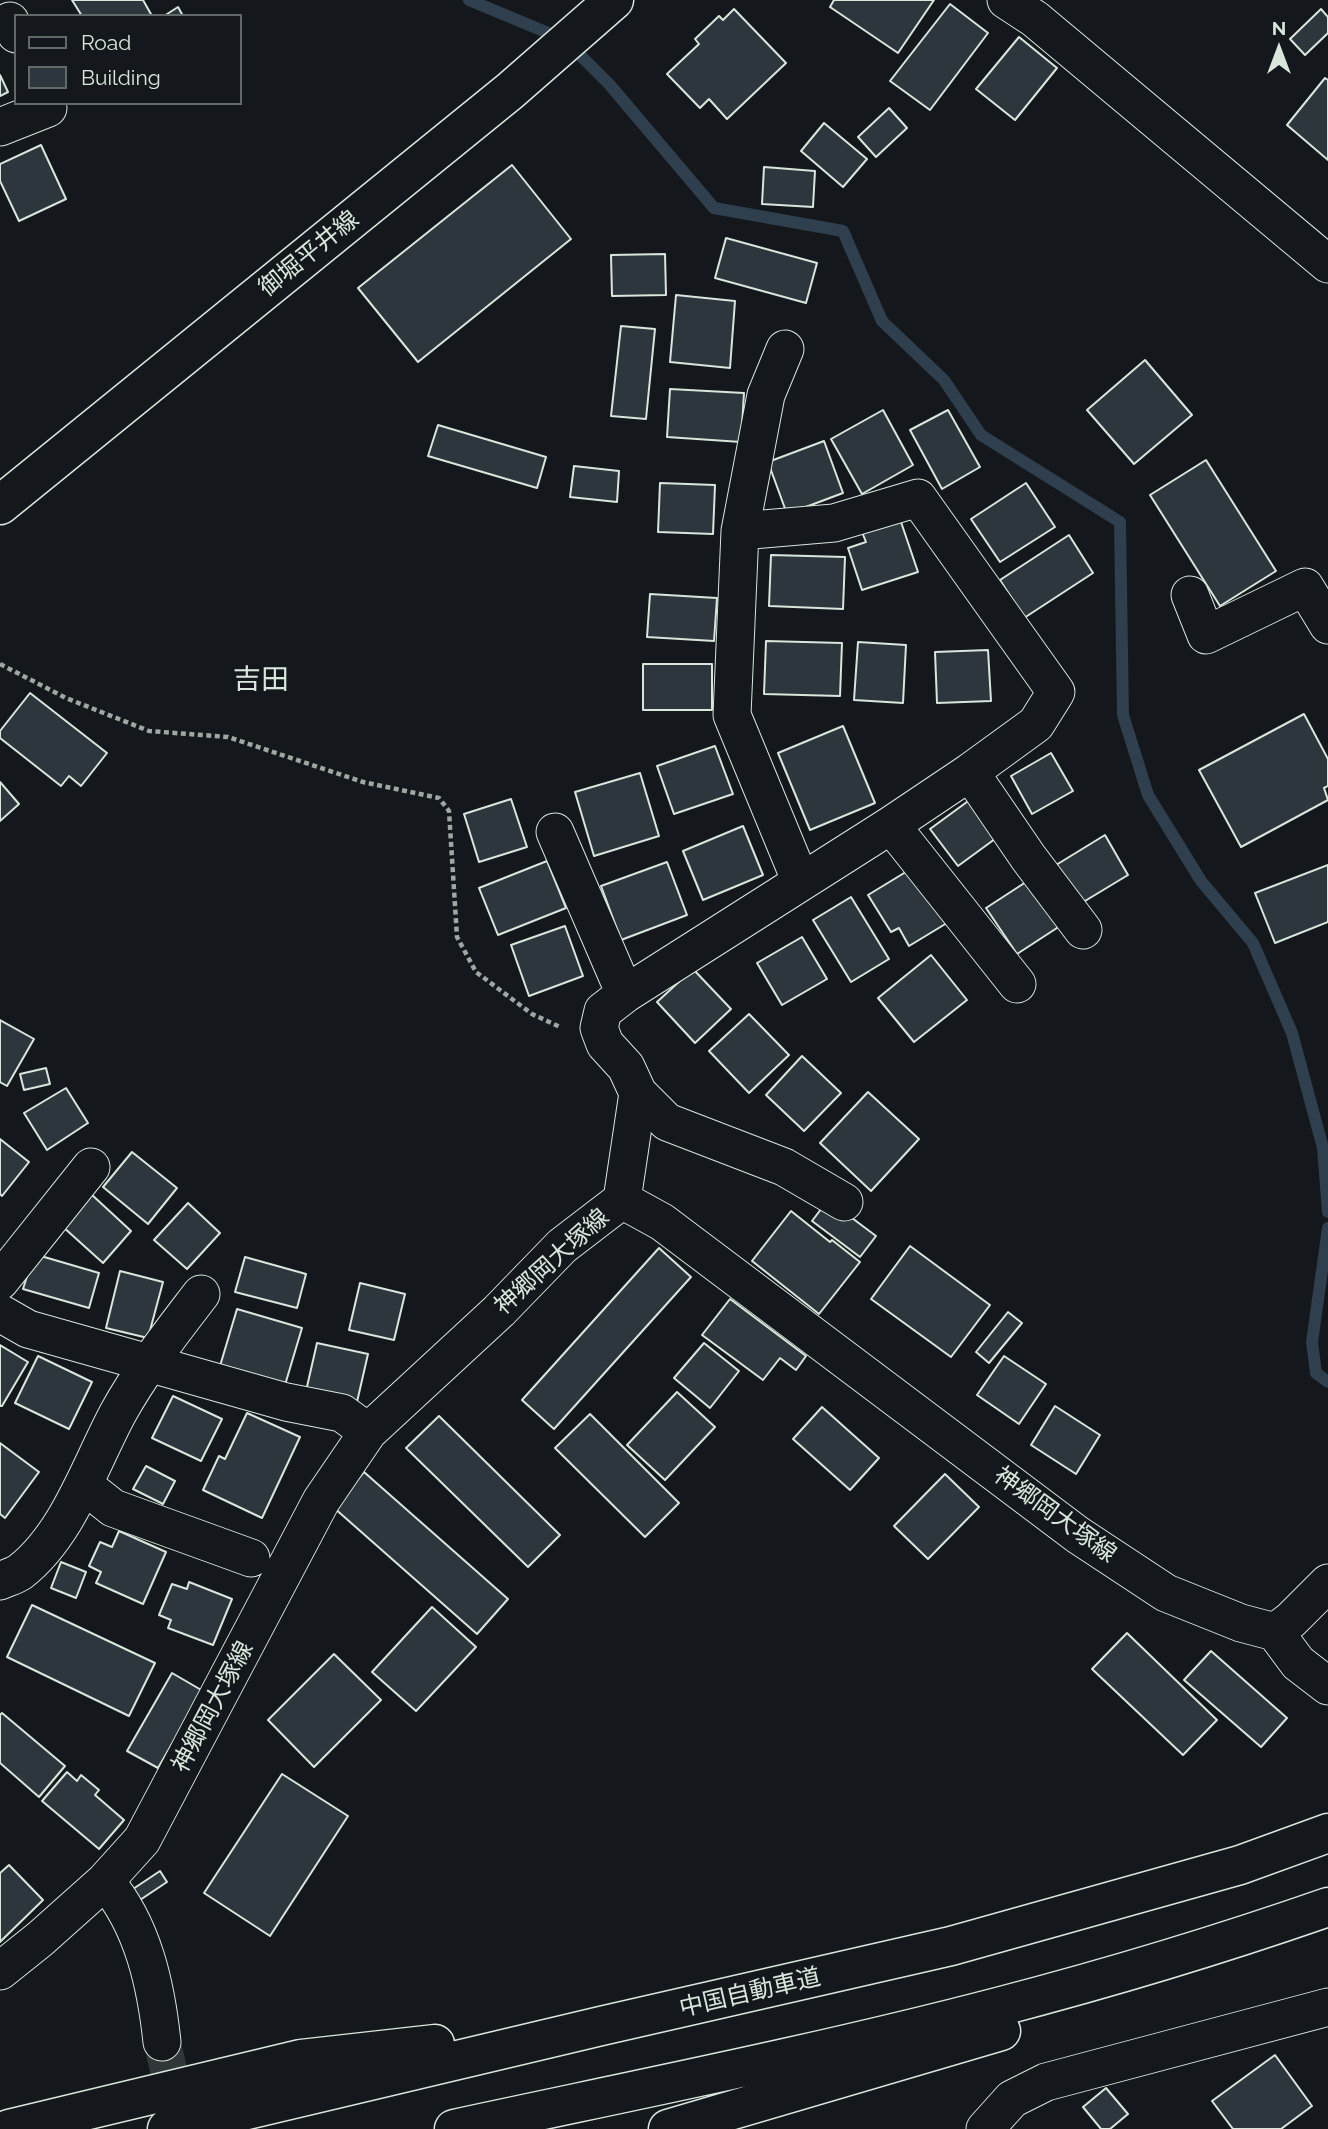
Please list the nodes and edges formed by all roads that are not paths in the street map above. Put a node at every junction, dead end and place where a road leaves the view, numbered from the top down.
1 (614, 0) edge
2 (1031, 6) edge
3 (47, 105) edge
4 (0, 127) edge
5 (1328, 264) edge
6 (785, 349) dead end
7 (0, 505) edge
8 (740, 531) junction
9 (1190, 595) dead end
10 (1328, 625) edge
11 (970, 772) junction
12 (891, 825) junction
13 (555, 832) dead end
14 (801, 882) junction
15 (1083, 930) dead end
16 (1017, 984) dead end
17 (625, 994) junction
18 (638, 1093) junction
19 (91, 1167) dead end
20 (622, 1200) junction
21 (844, 1202) dead end
22 (0, 1281) edge
23 (201, 1294) dead end
24 (0, 1313) edge
25 (149, 1364) junction
26 (368, 1432) junction
27 (84, 1485) junction
28 (251, 1558) dead end
29 (0, 1581) edge
30 (1328, 1583) edge
31 (1275, 1632) junction
32 (1328, 1686) edge
33 (1328, 1833) edge
34 (105, 1881) junction
35 (1328, 1908) edge
36 (0, 1971) edge
37 (1328, 2007) edge
38 (601, 2026) junction
39 (162, 2042) tunnel mouth
40 (9, 2129) edge
41 (167, 2129) edge
42 (454, 2129) edge
43 (667, 2129) edge
44 (985, 2129) edge

1 - 7 main road, 御堀平井線
2 - 5 street
3 - 4 street
6 - 8 street
8 - 11 street
8 - 14 street
9 - 10 street
11 - 12 street
11 - 15 street
12 - 14 street
12 - 16 street
13 - 17 street
14 - 17 street
17 - 18 street
18 - 20 street
18 - 21 street
19 - 22 street
20 - 26 street, 神郷岡大塚線
20 - 31 street, 神郷岡大塚線
23 - 25 street
24 - 25 street
25 - 26 street
25 - 27 street
26 - 34 street, 神郷岡大塚線
27 - 28 street
27 - 29 street
30 - 31 street
31 - 32 street
33 - 38 main road, 中国自動車道
34 - 36 street, 神郷岡大塚線
34 - 39 street
35 - 42 main road
35 - 43 main road
37 - 44 street
38 - 40 main road
38 - 41 main road, 中国自動車道

